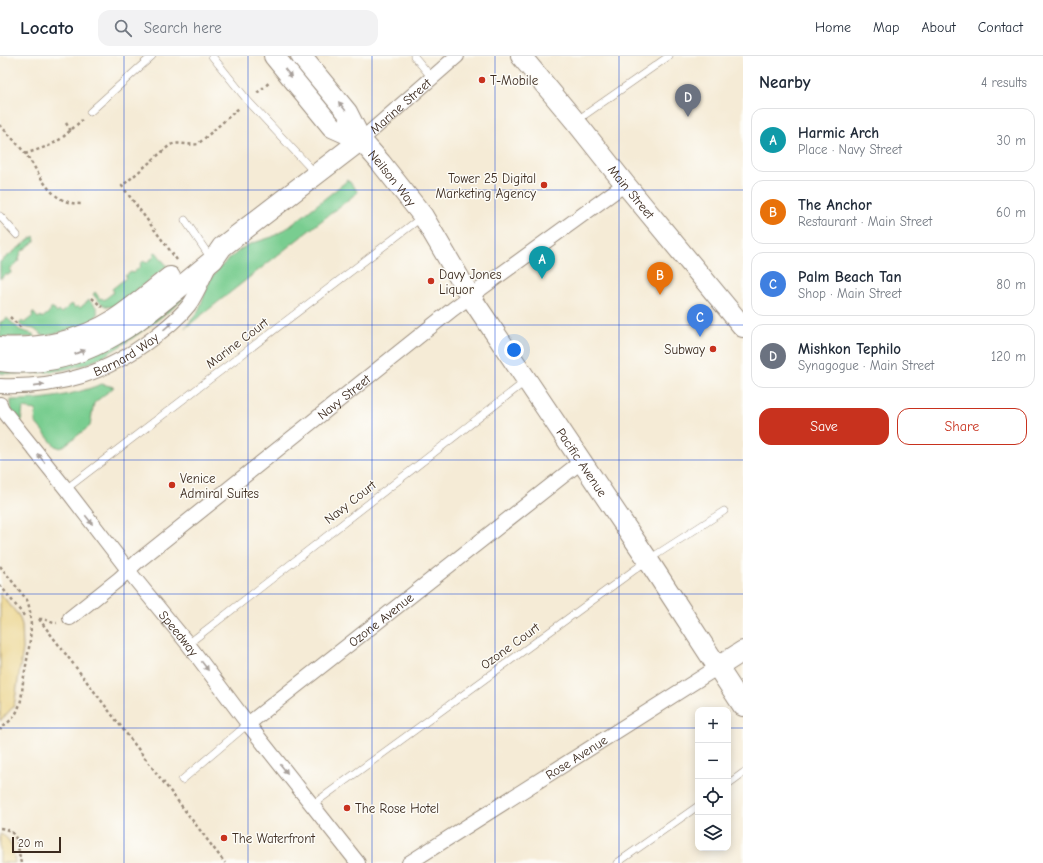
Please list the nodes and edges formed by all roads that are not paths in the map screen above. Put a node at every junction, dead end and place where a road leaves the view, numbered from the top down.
1 (152, 56) edge
2 (212, 56) edge
3 (274, 56) edge
4 (301, 56) edge
5 (414, 56) edge
6 (457, 56) edge
7 (521, 56) edge
8 (668, 56) edge
9 (432, 78) junction
10 (90, 112) road end
11 (576, 121) junction
12 (360, 140) junction
13 (316, 174) junction
14 (625, 184) junction
15 (0, 216) edge
16 (423, 216) junction
17 (185, 220) dead end
18 (17, 235) dead end
19 (213, 253) junction
20 (470, 296) junction
21 (743, 327) edge
22 (0, 346) edge
23 (0, 361) edge
24 (527, 380) junction
25 (0, 386) edge
26 (0, 404) edge
27 (582, 461) junction
28 (66, 489) junction
29 (724, 511) dead end
30 (648, 560) junction
31 (128, 570) junction
32 (70, 618) dead end
33 (188, 644) junction
34 (743, 651) edge
35 (718, 667) junction
36 (743, 706) edge
37 (248, 724) junction
38 (743, 774) edge
39 (182, 780) dead end
40 (731, 782) edge
41 (312, 805) junction
42 (695, 808) edge
43 (358, 863) edge
44 (410, 863) edge
45 (618, 863) edge

1 - 10 lane
2 - 13 lane
3 -> 12 street, Neilson Way
12 -> 4 street, Neilson Way
5 - 9 lane
6 - 9 street, Marine Street
7 - 11 street, Main Street
8 - 11 lane
9 - 12 street, Marine Street
11 - 14 street, Main Street
12 - 13 street, Barnard Way
12 - 16 street, Neilson Way
13 - 19 street, Barnard Way
14 - 20 street, Navy Street
14 - 21 street, Main Street
15 - 18 lane
16 - 20 street, Pacific Avenue
16 - 28 lane, Marine Court
17 - 19 lane
19 - 22 street, Barnard Way
23 -> 19 street, Barnard Way
25 -> 19 street, Barnard Way
20 - 24 street, Pacific Avenue
20 - 31 street, Navy Street
24 - 27 street, Pacific Avenue
24 - 33 lane, Navy Court
28 -> 26 street, Speedway
27 - 30 street, Pacific Avenue
27 - 37 street, Ozone Avenue
28 -> 31 street, Speedway
29 - 30 lane, Ozone Court
30 - 35 street, Pacific Avenue
30 - 41 lane, Ozone Court
31 - 32 street, Navy Street
31 - 33 street, Speedway
33 -> 37 street, Speedway
34 - 35 street, Rose Avenue
35 - 36 street, Pacific Avenue
35 - 44 street, Rose Avenue
37 - 39 lane, Ozone Avenue
37 -> 41 street, Speedway
38 - 40 lane
41 - 43 street, Speedway
42 - 45 lane

